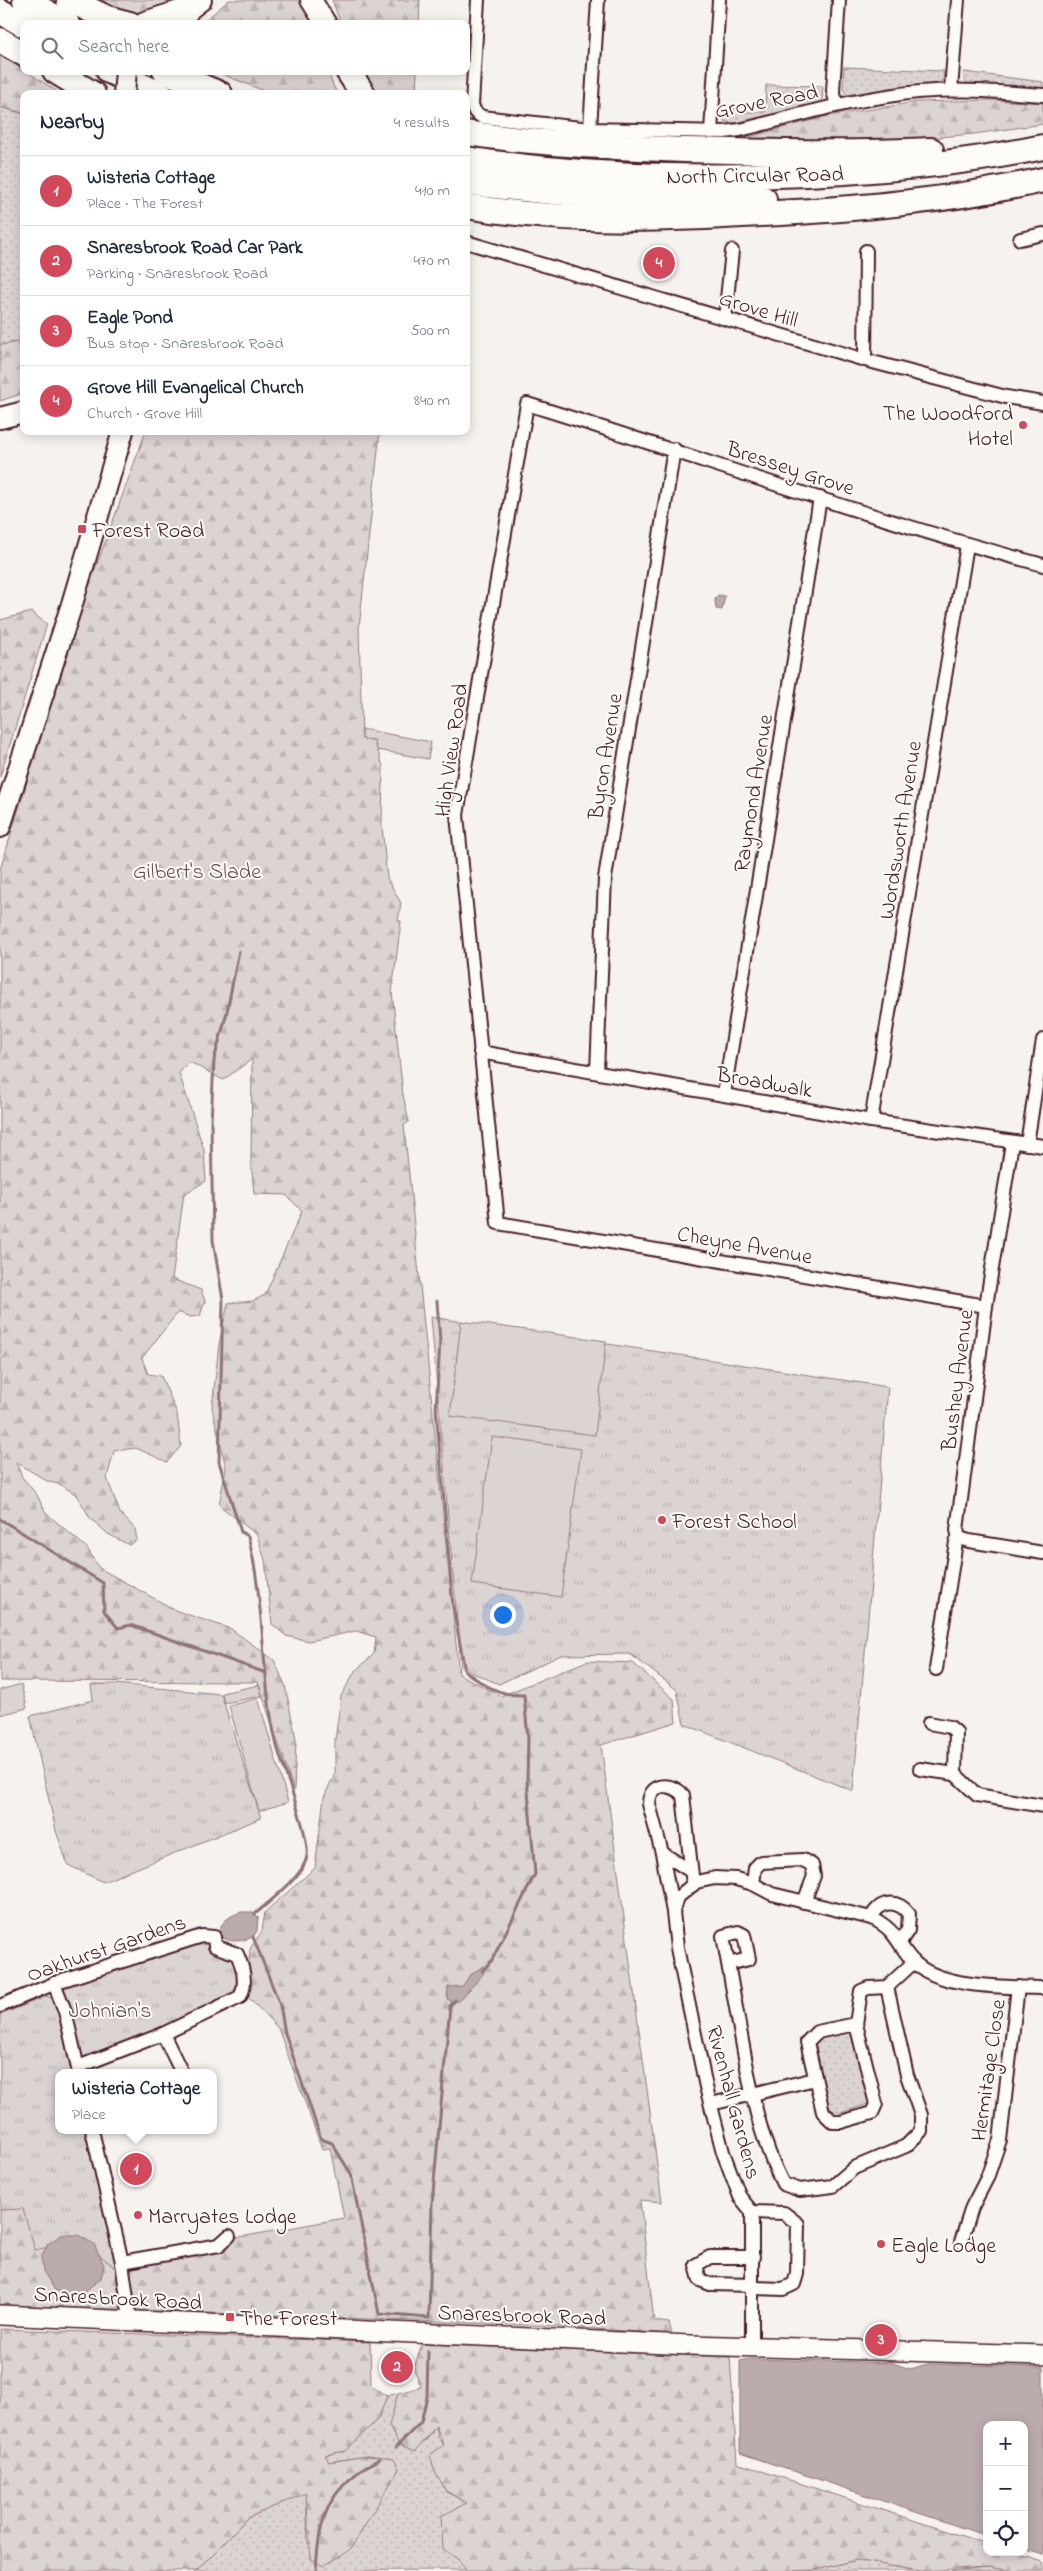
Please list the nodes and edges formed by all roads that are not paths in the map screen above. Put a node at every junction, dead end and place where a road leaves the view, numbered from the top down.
1 (26, 0) edge
2 (70, 0) edge
3 (311, 0) edge
4 (324, 0) edge
5 (478, 0) edge
6 (598, 0) edge
7 (719, 0) edge
8 (839, 0) edge
9 (958, 0) edge
10 (0, 11) edge
11 (186, 12) edge
12 (61, 20) edge
13 (115, 20) edge
14 (159, 20) edge
15 (325, 20) edge
16 (327, 20) edge
17 (20, 23) edge
18 (0, 40) edge
19 (20, 52) edge
20 (62, 75) edge
21 (118, 75) edge
22 (126, 75) edge
23 (175, 75) edge
24 (345, 75) edge
25 (351, 75) edge
26 (86, 90) edge
27 (124, 90) edge
28 (151, 90) edge
29 (210, 90) edge
30 (348, 90) edge
31 (360, 90) edge
32 (951, 90) junction
33 (1043, 95) edge
34 (837, 105) junction
35 (590, 129) junction
36 (711, 132) junction
37 (470, 133) edge
38 (1043, 142) edge
39 (1043, 147) edge
40 (470, 160) edge
41 (1043, 178) edge
42 (470, 182) edge
43 (470, 206) edge
44 (1043, 234) edge
45 (1020, 239) dead end
46 (470, 243) edge
47 (732, 250) dead end
48 (866, 251) dead end
49 (725, 318) junction
50 (865, 360) junction
51 (1043, 403) edge
52 (527, 404) joint
53 (20, 413) edge
54 (0, 418) edge
55 (123, 435) edge
56 (674, 449) junction
57 (820, 498) junction
58 (967, 545) junction
59 (1043, 565) edge
60 (0, 827) edge
61 (1043, 1040) edge
62 (480, 1052) junction
63 (597, 1071) junction
64 (724, 1094) junction
65 (871, 1121) junction
66 (1012, 1143) junction
67 (1027, 1144) junction
68 (1043, 1146) edge
69 (498, 1223) joint
70 (986, 1306) junction
71 (959, 1538) junction
72 (1043, 1554) edge
73 (936, 1669) dead end
74 (929, 1723) dead end
75 (920, 1769) dead end
76 (955, 1774) junction
77 (1043, 1806) edge
78 (662, 1853) junction
79 (689, 1870) junction
80 (753, 1884) junction
81 (693, 1885) junction
82 (804, 1902) junction
83 (673, 1912) junction
84 (871, 1918) junction
85 (900, 1942) junction
86 (914, 1962) junction
87 (728, 1964) dead end
88 (54, 1983) junction
89 (887, 1987) junction
90 (1018, 1987) junction
91 (1043, 1988) edge
92 (0, 2006) edge
93 (856, 2024) junction
94 (163, 2034) junction
95 (78, 2069) edge
96 (80, 2069) edge
97 (180, 2069) edge
98 (815, 2079) junction
99 (752, 2096) junction
100 (711, 2104) junction
101 (93, 2134) edge
102 (752, 2212) junction
103 (230, 2236) dead end
104 (961, 2242) dead end
105 (753, 2257) junction
106 (122, 2262) junction
107 (753, 2287) junction
108 (0, 2315) edge
109 (129, 2322) junction
110 (752, 2346) junction
111 (1043, 2355) edge

1 - 12 highway
2 - 13 highway
3 - 15 main road
4 - 16 main road
5 - 35 street, Grove Road
6 - 35 street
7 - 36 street
8 - 34 street
9 - 32 street
10 - 17 highway
11 - 14 highway
18 - 19 highway
20 - 26 highway
21 - 28 highway
22 - 27 main road, bridge
23 - 29 highway
24 - 30 main road
25 - 31 highway
32 - 33 street, Grove Road
32 - 34 street, Grove Road
34 - 36 street, Grove Road
35 - 36 street, Grove Road
37 - 38 highway
39 - 40 highway, North Circular Road
41 - 42 highway, North Circular Road
41 - 43 highway
44 - 45 street
46 - 49 street, Grove Hill
47 - 49 street
48 - 50 street
49 - 50 street, Grove Hill
50 - 51 street, Grove Hill
52 - 56 street, Bressey Grove
52 - 62 street, High View Road
53 - 54 main road
55 - 60 main road
56 - 57 street, Bressey Grove
56 - 63 street, Byron Avenue
57 - 58 street, Bressey Grove
57 - 64 street, Raymond Avenue
58 - 59 street, Bressey Grove
58 - 65 street, Wordsworth Avenue
61 - 67 street
62 - 63 street, Broadwalk
62 - 69 street, High View Road
63 - 64 street, Broadwalk
64 - 65 street, Broadwalk
65 - 66 street, Broadwalk
66 - 67 street, Broadwalk
66 - 70 street, Bushey Avenue
67 - 68 street, Broadwalk
69 - 70 street, Cheyne Avenue
70 - 71 street, Bushey Avenue
71 - 72 street
71 - 73 street, Bushey Avenue
74 - 76 street
75 - 76 street
76 - 77 street
78 - 79 street
78 - 79 street
78 - 83 street
79 - 81 street
80 - 81 street
80 - 82 street
80 - 82 street
81 - 83 street, Rivenhall Gardens
82 - 84 street
83 - 100 street, Rivenhall Gardens
84 - 85 street
84 - 85 street
85 - 86 street
86 - 89 street
86 - 90 street
87 - 99 street
88 - 92 street, Oakhurst Gardens
88 - 94 street, Oakhurst Gardens
88 - 95 street
89 - 93 street
89 - 99 street
90 - 91 street
90 - 104 street, Hermitage Close
93 - 98 street
93 - 98 street
94 - 96 street, Oakhurst Gardens
94 - 97 street
98 - 99 street
99 - 100 street
100 - 102 street, Rivenhall Gardens
101 - 106 street
102 - 105 street, Rivenhall Gardens
102 - 107 street
103 - 106 street
105 - 107 street, Rivenhall Gardens
105 - 107 street
106 - 109 street
107 - 110 street, Rivenhall Gardens
108 - 109 street, Snaresbrook Road
109 - 110 street, Snaresbrook Road
110 - 111 street, Snaresbrook Road

